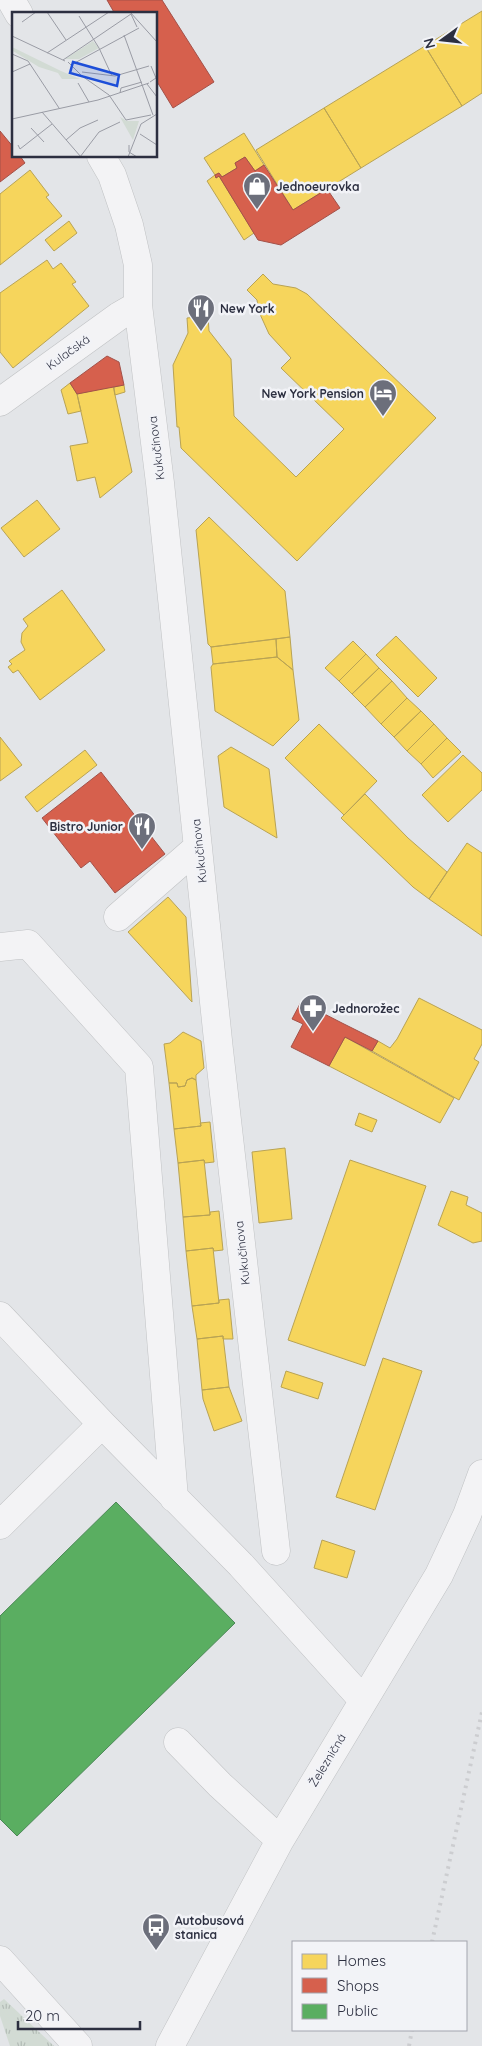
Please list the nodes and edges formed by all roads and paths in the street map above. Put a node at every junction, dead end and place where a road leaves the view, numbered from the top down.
1 (11, 0) edge
2 (18, 12) edge
3 (102, 158) edge
4 (138, 305) junction
5 (0, 402) edge
6 (198, 847) junction
7 (118, 917) dead end
8 (0, 947) edge
9 (0, 1316) edge
10 (102, 1424) junction
11 (482, 1474) edge
12 (174, 1498) junction
13 (0, 1525) edge
14 (276, 1551) dead end
15 (363, 1700) junction
16 (178, 1742) dead end
17 (280, 1840) junction
18 (0, 1960) edge
19 (78, 2046) edge
20 (170, 2046) edge

1 - 2 street
3 - 4 street, Kukučínova
4 - 5 street, Kulačská
4 - 6 street, Kukučínova
6 - 7 street
6 - 14 street, Kukučínova
8 - 12 street
9 - 10 street
10 - 12 street
10 - 13 street
11 - 15 street, Železničná
12 - 15 street
15 - 17 street, Železničná
16 - 17 street
17 - 20 street, Železničná
18 - 19 street

